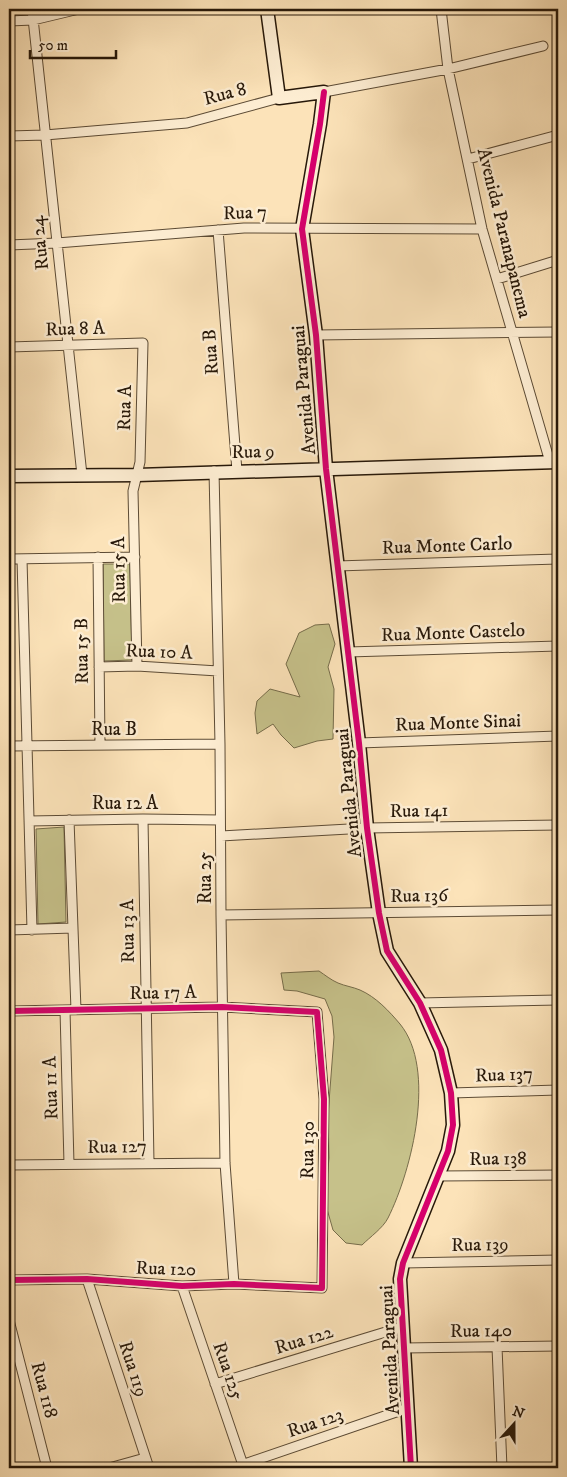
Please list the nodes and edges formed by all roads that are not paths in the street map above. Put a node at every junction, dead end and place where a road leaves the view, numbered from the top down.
1 (32, 9) edge
2 (79, 9) edge
3 (267, 9) edge
4 (441, 9) edge
5 (33, 20) junction
6 (9, 21) edge
7 (543, 46) dead end
8 (448, 69) junction
9 (324, 92) junction
10 (279, 98) junction
11 (45, 135) junction
12 (558, 135) edge
13 (9, 136) edge
14 (468, 159) junction
15 (302, 229) junction
16 (482, 229) junction
17 (218, 230) junction
18 (57, 243) junction
19 (9, 245) edge
20 (558, 260) edge
21 (497, 278) junction
22 (512, 332) junction
23 (558, 332) edge
24 (316, 335) junction
25 (142, 342) joint
26 (68, 345) junction
27 (9, 347) edge
28 (554, 462) edge
29 (326, 470) junction
30 (214, 471) junction
31 (237, 471) junction
32 (82, 475) junction
33 (137, 475) junction
34 (9, 476) edge
35 (135, 556) junction
36 (98, 557) junction
37 (9, 559) edge
38 (22, 559) junction
39 (558, 560) edge
40 (337, 566) junction
41 (558, 646) edge
42 (348, 652) junction
43 (137, 666) junction
44 (99, 667) junction
45 (218, 671) junction
46 (558, 736) edge
47 (359, 743) junction
48 (220, 744) junction
49 (100, 745) junction
50 (9, 746) edge
51 (27, 746) junction
52 (143, 818) junction
53 (29, 820) junction
54 (69, 820) junction
55 (220, 820) junction
56 (558, 825) edge
57 (367, 828) junction
58 (221, 836) junction
59 (558, 910) edge
60 (379, 913) junction
61 (220, 915) junction
62 (73, 928) junction
63 (9, 930) edge
64 (32, 930) junction
65 (558, 1000) edge
66 (420, 1003) junction
67 (222, 1007) junction
68 (146, 1008) junction
69 (65, 1010) junction
70 (76, 1010) junction
71 (9, 1011) edge
72 (317, 1012) joint
73 (558, 1090) edge
74 (451, 1093) junction
75 (225, 1162) junction
76 (149, 1163) junction
77 (69, 1164) junction
78 (9, 1165) edge
79 (558, 1175) edge
80 (438, 1176) junction
81 (558, 1260) edge
82 (403, 1263) junction
83 (87, 1279) junction
84 (9, 1280) edge
85 (234, 1284) junction
86 (182, 1286) junction
87 (322, 1288) joint
88 (9, 1320) edge
89 (402, 1327) junction
90 (558, 1346) edge
91 (496, 1347) junction
92 (404, 1348) junction
93 (215, 1384) junction
94 (408, 1408) junction
95 (145, 1458) junction
96 (243, 1465) junction
97 (47, 1468) edge
98 (109, 1468) edge
99 (149, 1468) edge
100 (233, 1468) edge
101 (411, 1468) edge
102 (502, 1468) edge

1 - 5 street, Rua 24
2 - 5 street
3 - 10 street
4 - 8 street, Avenida Paranapanema
5 - 6 street
5 - 11 street, Rua 24
7 - 8 street, Rua 8
8 - 9 street, Rua 8
8 - 14 street, Avenida Paranapanema
9 - 10 street, Rua 8
9 - 15 street, Avenida Paraguai
10 - 11 street, Rua 8
11 - 13 street, Rua 8
11 - 18 street, Rua 24
12 - 14 street
14 - 16 street, Avenida Paranapanema
15 - 16 street, Rua 7
15 - 17 street, Rua 7
15 - 24 street, Avenida Paraguai
16 - 21 street, Avenida Paranapanema
17 - 18 street, Rua 7
17 - 31 street, Rua B
18 - 19 street, Rua 7
18 - 26 street, Rua 24
20 - 21 street
21 - 22 street, Avenida Paranapanema
22 - 23 street
22 - 24 street
22 - 28 street, Avenida Paranapanema
24 - 29 street, Avenida Paraguai
25 - 26 street, Rua 8 A
25 - 33 street, Rua A
26 - 27 street, Rua 8 A
26 - 32 street, Rua 24
28 - 29 street, Rua 9
29 - 31 street, Rua 9
29 - 40 street, Avenida Paraguai
30 - 31 street, Rua 9
30 - 33 street, Rua 9
30 - 45 street, Rua 25
32 - 33 street, Rua 9
32 - 34 street, Rua 9
33 - 35 street, Rua 15 A
35 - 36 street
35 - 43 street, Rua 15 A
36 - 38 street
36 - 44 street, Rua 15 B
37 - 38 street
38 - 51 street
39 - 40 street, Rua Monte Carlo
40 - 42 street, Avenida Paraguai
41 - 42 street, Rua Monte Castelo
42 - 47 street, Avenida Paraguai
43 - 44 street, Rua 10 A
43 - 45 street, Rua 10 A
44 - 49 street, Rua 15 B
45 - 48 street, Rua 25
46 - 47 street, Rua Monte Sinai
47 - 57 street, Avenida Paraguai
48 - 49 street, Rua B
48 - 55 street, Rua 25
49 - 51 street, Rua B
50 - 51 street, Rua B
51 - 53 street
52 - 54 street, Rua 12 A
52 - 55 street, Rua 12 A
52 - 68 street, Rua 13 A
53 - 54 street, Rua 12 A
53 - 64 street
54 - 62 street
55 - 58 street, Rua 25
56 - 57 street, Rua 141
57 - 58 street, Rua 141
57 - 60 street, Avenida Paraguai
58 - 61 street, Rua 25
59 - 60 street, Rua 136
60 - 61 street, Rua 136
60 - 66 street, Avenida Paraguai
61 - 67 street, Rua 25
62 - 64 street
62 - 70 street
63 - 64 street
65 - 66 street
66 - 74 street, Avenida Paraguai
67 - 68 street, Rua 17 A
67 - 72 street, Rua 17 A
67 - 75 street, Rua 25
68 - 70 street, Rua 17 A
68 - 76 street, Rua 13 A
69 - 70 street, Rua 17 A
69 - 71 street, Rua 17 A
69 - 77 street, Rua 11 A
72 - 87 street, Rua 130
73 - 74 street, Rua 137
74 - 80 street, Avenida Paraguai
75 - 76 street, Rua 127
75 - 85 street, Rua 25
76 - 77 street, Rua 127
77 - 78 street, Rua 127
79 - 80 street, Rua 138
80 - 82 street, Avenida Paraguai
81 - 82 street, Rua 139
82 - 89 street, Avenida Paraguai
83 - 84 street, Rua 120
83 - 86 street, Rua 120
83 - 95 street, Rua 119
85 - 86 street, Rua 120
85 - 87 street, Rua 120
86 - 93 street, Rua 125
88 - 97 street, Rua 118
89 - 92 street, Avenida Paraguai
89 - 93 street, Rua 122
90 - 91 street, Rua 140
91 - 92 street, Rua 140
91 - 102 street
92 - 94 street, Avenida Paraguai
93 - 96 street, Rua 125
94 - 96 street, Rua 123
94 - 101 street, Avenida Paraguai
95 - 98 street
95 - 99 street, Rua 119
96 - 100 street, Rua 123

